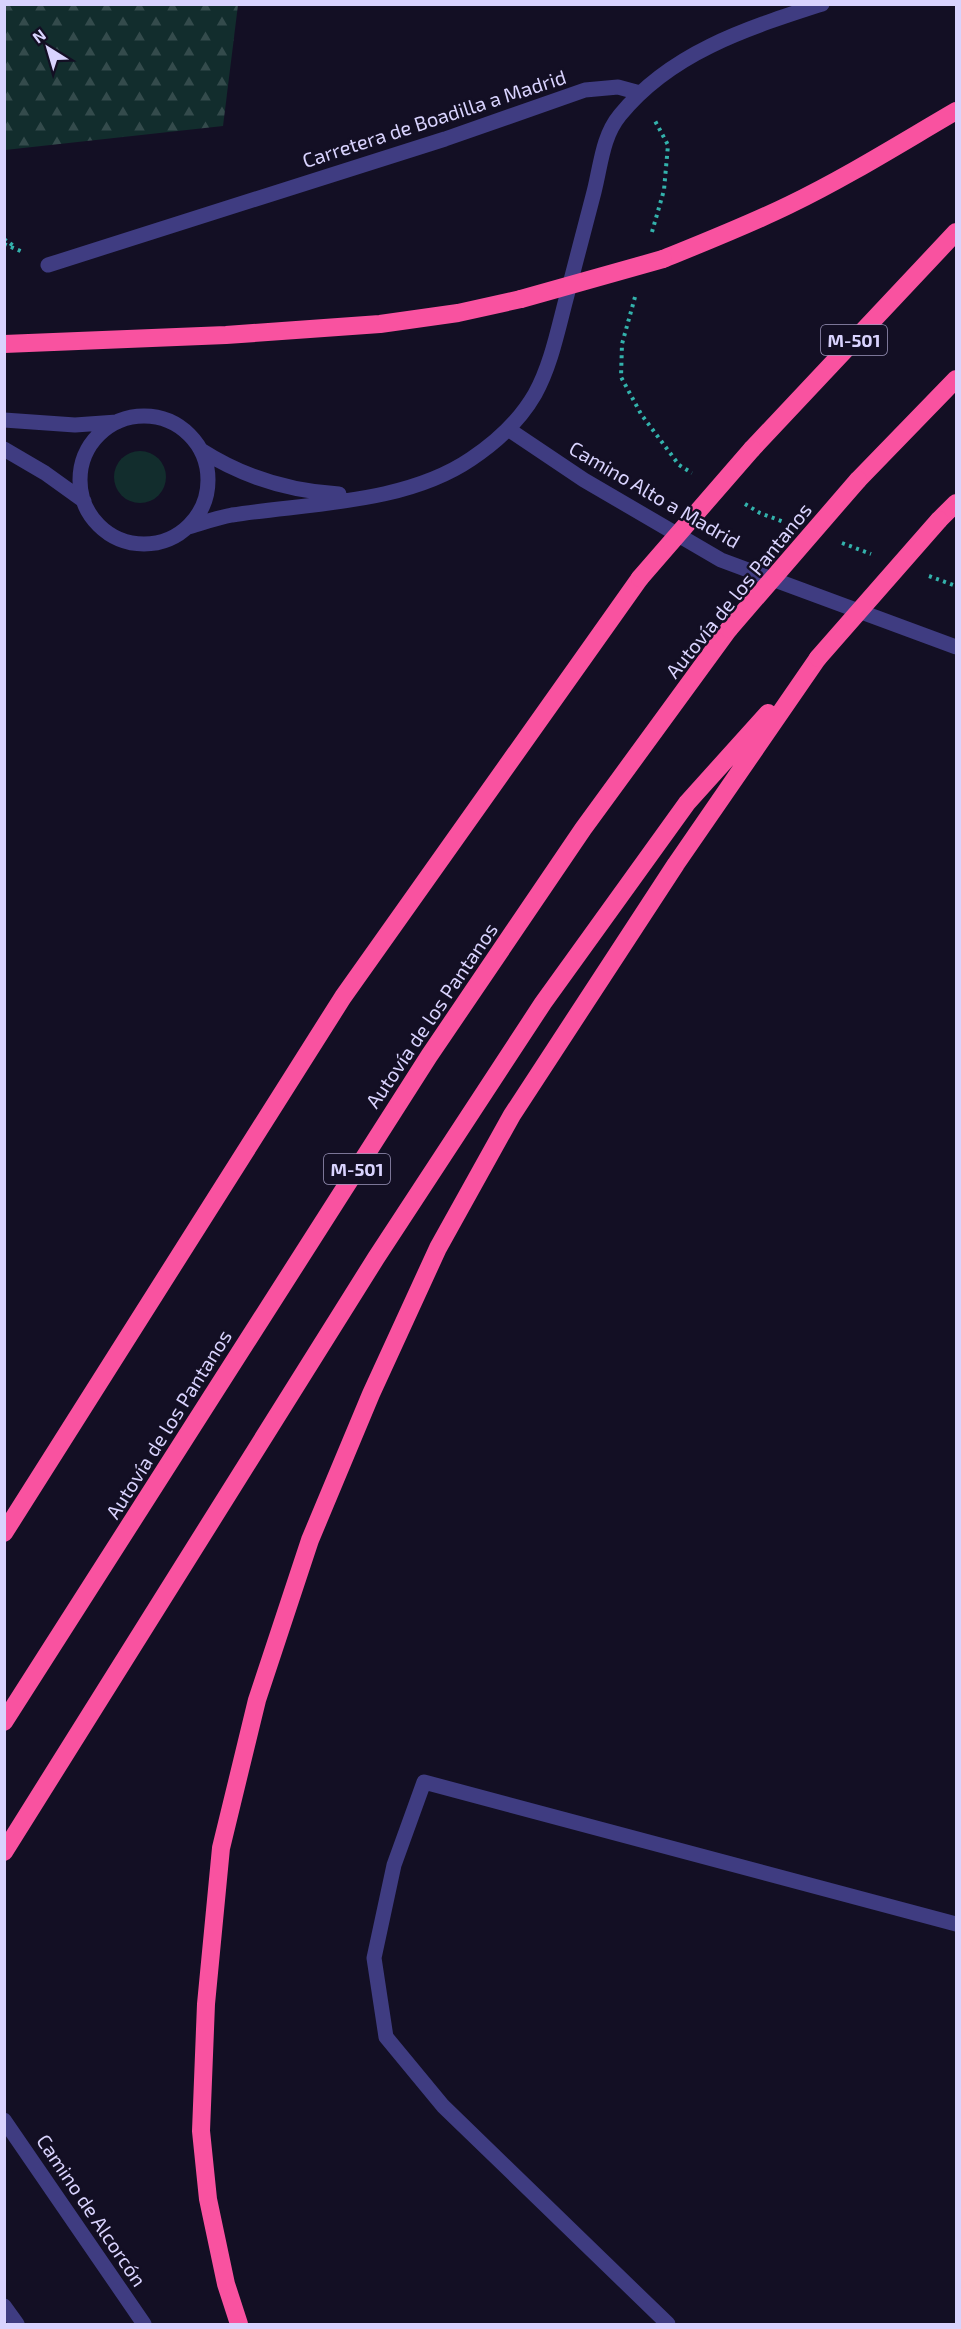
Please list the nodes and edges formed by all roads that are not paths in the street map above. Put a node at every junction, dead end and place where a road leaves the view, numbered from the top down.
1 (822, 4) edge
2 (640, 93) junction
3 (957, 111) edge
4 (957, 232) edge
5 (48, 265) dead end
6 (4, 344) edge
7 (957, 379) edge
8 (4, 420) edge
9 (117, 422) junction
10 (508, 429) junction
11 (4, 448) edge
12 (201, 450) junction
13 (366, 496) junction
14 (84, 501) junction
15 (957, 503) edge
16 (188, 527) junction
17 (957, 647) edge
18 (818, 658) junction
19 (4, 1533) edge
20 (4, 1722) edge
21 (5, 1850) edge
22 (957, 1924) edge
23 (4, 2120) edge
24 (4, 2306) edge
25 (17, 2325) edge
26 (144, 2325) edge
27 (238, 2325) edge
28 (668, 2325) edge

1 - 2 street
2 - 5 street, Carretera de Boadilla a Madrid
2 - 10 street
3 - 6 highway, bridge
4 - 19 highway, M-501, bridge
7 - 20 highway, Autovía de los Pantanos / M-501, bridge
8 - 9 street
9 - 12 street
9 - 14 street
10 - 13 street
10 - 17 street, Camino Alto a Madrid
11 - 14 street
12 - 13 street
12 - 16 street
13 - 16 street
14 - 16 street
15 - 18 highway, bridge
18 - 21 highway
18 - 27 highway
22 - 28 street
23 - 26 street, Camino de Alcorcón
24 - 25 street

